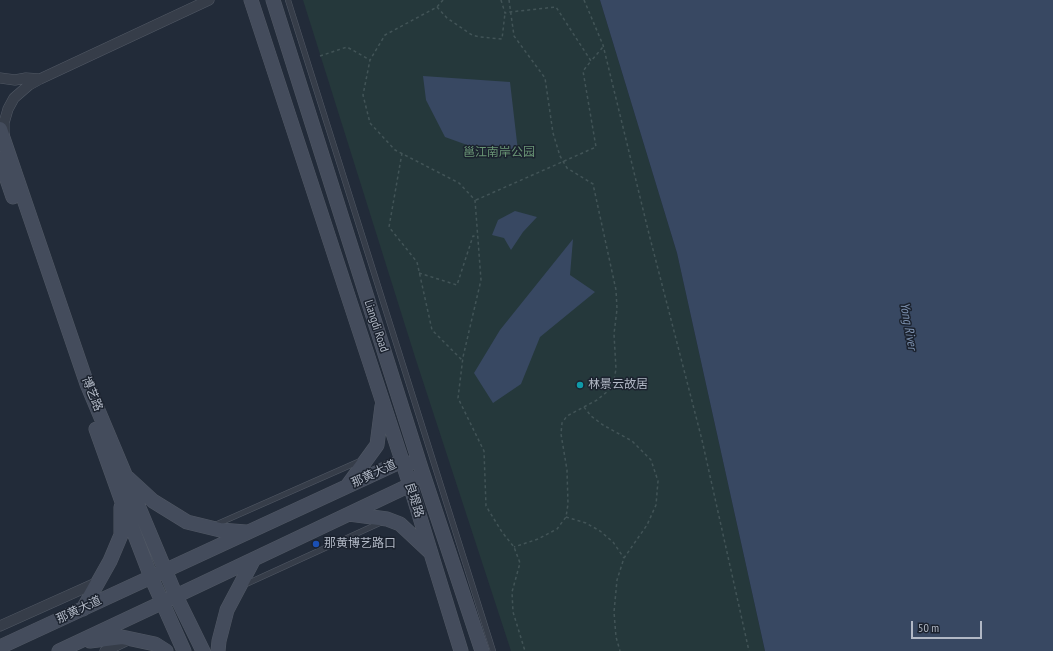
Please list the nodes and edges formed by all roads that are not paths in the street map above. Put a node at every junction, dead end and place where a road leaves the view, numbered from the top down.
1 (209, 0) edge
2 (251, 0) edge
3 (273, 0) edge
4 (288, 0) edge
5 (0, 78) edge
6 (40, 79) junction
7 (0, 129) edge
8 (6, 144) junction
9 (0, 159) edge
10 (382, 402) junction
11 (368, 458) junction
12 (402, 461) junction
13 (421, 468) junction
14 (125, 475) junction
15 (410, 485) junction
16 (347, 486) junction
17 (121, 499) junction
18 (350, 514) junction
19 (387, 519) junction
20 (209, 528) junction
21 (248, 532) junction
22 (431, 553) junction
23 (254, 559) junction
24 (165, 570) junction
25 (151, 577) junction
26 (98, 582) junction
27 (239, 588) junction
28 (176, 596) junction
29 (162, 603) junction
30 (82, 609) junction
31 (0, 626) edge
32 (130, 639) junction
33 (77, 642) junction
34 (0, 647) edge
35 (59, 651) edge
36 (105, 651) edge
37 (166, 651) edge
38 (184, 651) edge
39 (203, 651) edge
40 (218, 651) edge
41 (461, 651) edge
42 (482, 651) edge
43 (493, 651) edge

1 - 6 street
2 - 10 main road, Liangdi Road
3 - 13 main road, Liangdi Road
4 - 43 lane
5 - 6 street
6 - 8 street
7 - 8 main road, 博艺路
8 - 14 main road, 博艺路
9 - 17 main road, 博艺路
10 - 11 main road
10 - 12 main road, 良堤路
11 - 16 main road
11 - 20 lane
12 - 13 main road, 那黄大道
12 - 15 main road, 良堤路
12 - 16 main road, 那黄大道
13 - 15 main road, 那黄大道
13 - 42 main road, Liangdi Road
14 - 20 main road
14 - 24 main road, 博艺路
15 - 18 main road, 那黄大道
15 - 22 main road, 良堤路
16 - 21 main road, 那黄大道
17 - 25 main road, 博艺路
17 - 26 main road
18 - 19 main road
18 - 23 main road, 那黄大道
19 - 22 main road
19 - 27 lane
20 - 21 main road
21 - 24 main road, 那黄大道
22 - 41 main road
23 - 27 main road
23 - 28 main road, 那黄大道
24 - 25 main road, 那黄大道
24 - 28 main road, 博艺路
25 - 29 main road, 博艺路
25 - 30 main road, 那黄大道
26 - 30 main road
26 - 31 street
27 - 40 main road
28 - 29 main road, 那黄大道
28 - 39 main road, 博艺路
29 - 33 main road, 那黄大道
29 - 38 main road, 博艺路
30 - 34 main road, 那黄大道
32 - 33 main road
32 - 36 street
32 - 37 main road
33 - 35 main road, 那黄大道

